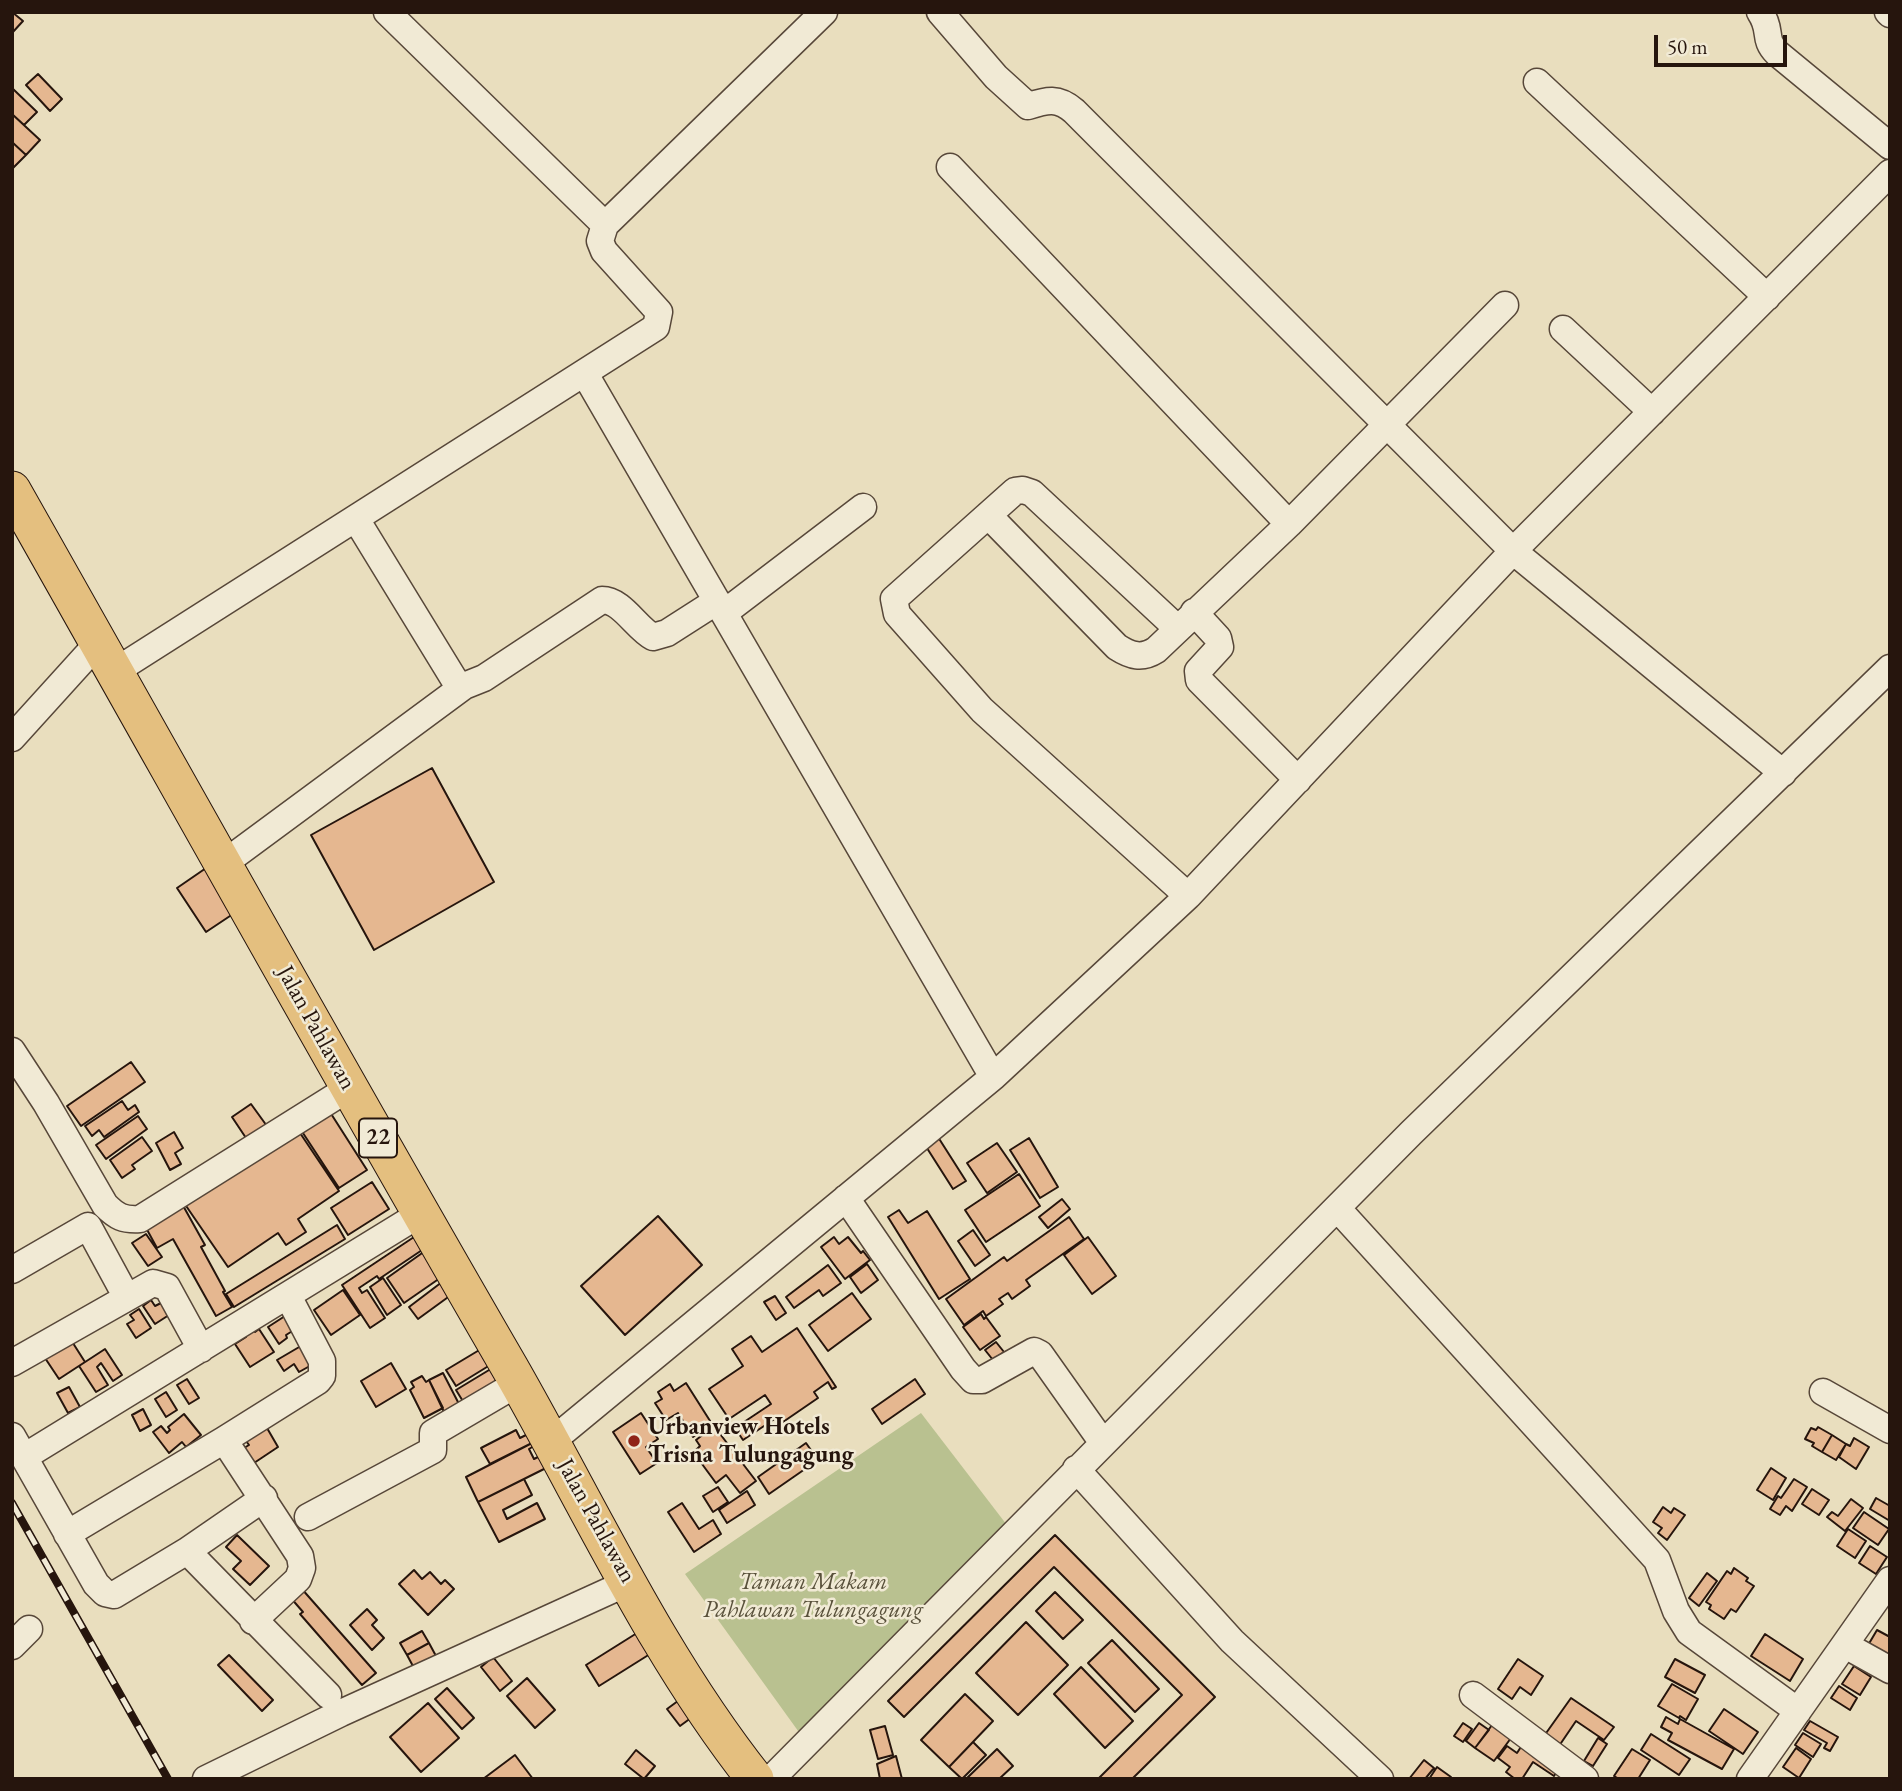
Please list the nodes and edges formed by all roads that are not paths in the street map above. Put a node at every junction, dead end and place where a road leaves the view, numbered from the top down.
1 (387, 12) edge
2 (824, 12) edge
3 (940, 12) edge
4 (1760, 12) edge
5 (1537, 82) dead end
6 (1890, 146) edge
7 (950, 167) dead end
8 (1890, 173) edge
9 (604, 225) junction
10 (1766, 297) junction
11 (1505, 305) dead end
12 (1563, 329) dead end
13 (585, 374) junction
14 (1652, 412) junction
15 (1386, 424) junction
16 (12, 490) edge
17 (863, 507) dead end
18 (988, 515) junction
19 (356, 519) junction
20 (1289, 524) junction
21 (1513, 551) junction
22 (721, 607) junction
23 (1186, 621) junction
24 (106, 657) junction
25 (1890, 668) edge
26 (464, 686) junction
27 (12, 738) edge
28 (1783, 773) junction
29 (1298, 780) junction
30 (223, 864) junction
31 (1188, 896) junction
32 (12, 1051) edge
33 (993, 1077) junction
34 (349, 1088) junction
35 (846, 1198) junction
36 (1337, 1208) junction
37 (420, 1214) junction
38 (12, 1270) edge
39 (126, 1296) junction
40 (288, 1296) junction
41 (201, 1349) junction
42 (12, 1363) edge
43 (518, 1383) junction
44 (1823, 1392) dead end
45 (1890, 1430) edge
46 (224, 1440) junction
47 (552, 1441) junction
48 (1103, 1443) junction
49 (18, 1447) edge
50 (1076, 1469) junction
51 (264, 1498) junction
52 (308, 1517) dead end
53 (67, 1534) junction
54 (187, 1551) junction
55 (1890, 1580) edge
56 (629, 1583) junction
57 (253, 1621) junction
58 (1846, 1645) junction
59 (1890, 1670) edge
60 (328, 1695) dead end
61 (1473, 1695) dead end
62 (1798, 1711) junction
63 (1761, 1775) edge
64 (206, 1779) edge
65 (755, 1779) edge
66 (771, 1779) edge
67 (1380, 1779) edge
68 (1585, 1779) edge

1 - 9 street
2 - 9 street
3 - 15 street
4 - 6 street
5 - 10 street
7 - 20 street
8 - 10 street
9 - 13 street
10 - 14 street
11 - 15 street
12 - 14 street
13 - 19 street
13 - 22 street
14 - 21 street
15 - 20 street
15 - 21 street
16 - 24 highway, Jalan Pahlawan / 22
17 - 22 street
18 - 23 street
18 - 23 street
18 - 31 street
19 - 24 street
19 - 26 street
20 - 23 street
21 - 28 street
21 - 29 street
22 - 26 street
22 - 33 street
23 - 29 street
24 - 27 street
24 - 30 highway, Jalan Pahlawan / 22
25 - 28 street
26 - 30 street
28 - 36 street
29 - 31 street
30 - 34 highway, Jalan Pahlawan / 22
31 - 33 street
32 - 34 street
33 - 35 street
34 - 37 highway, Jalan Pahlawan / 22
35 - 47 street
35 - 48 street
36 - 48 street
36 - 62 street
37 - 40 street
37 - 43 highway, Jalan Pahlawan / 22
38 - 39 street
39 - 41 street
39 - 42 street
40 - 41 street
40 - 46 street
41 - 49 street
43 - 47 highway, Jalan Pahlawan / 22
43 - 52 street
44 - 45 street
46 - 51 street
46 - 53 street
47 - 56 highway, Jalan Pahlawan / 22
48 - 50 street
49 - 53 street
50 - 66 street
50 - 67 street
51 - 54 street
51 - 57 street
53 - 54 street
54 - 57 street
55 - 58 street
56 - 64 street
56 - 65 highway, Jalan Pahlawan / 22
57 - 60 street
58 - 59 street
58 - 62 street
61 - 68 street
62 - 63 street

